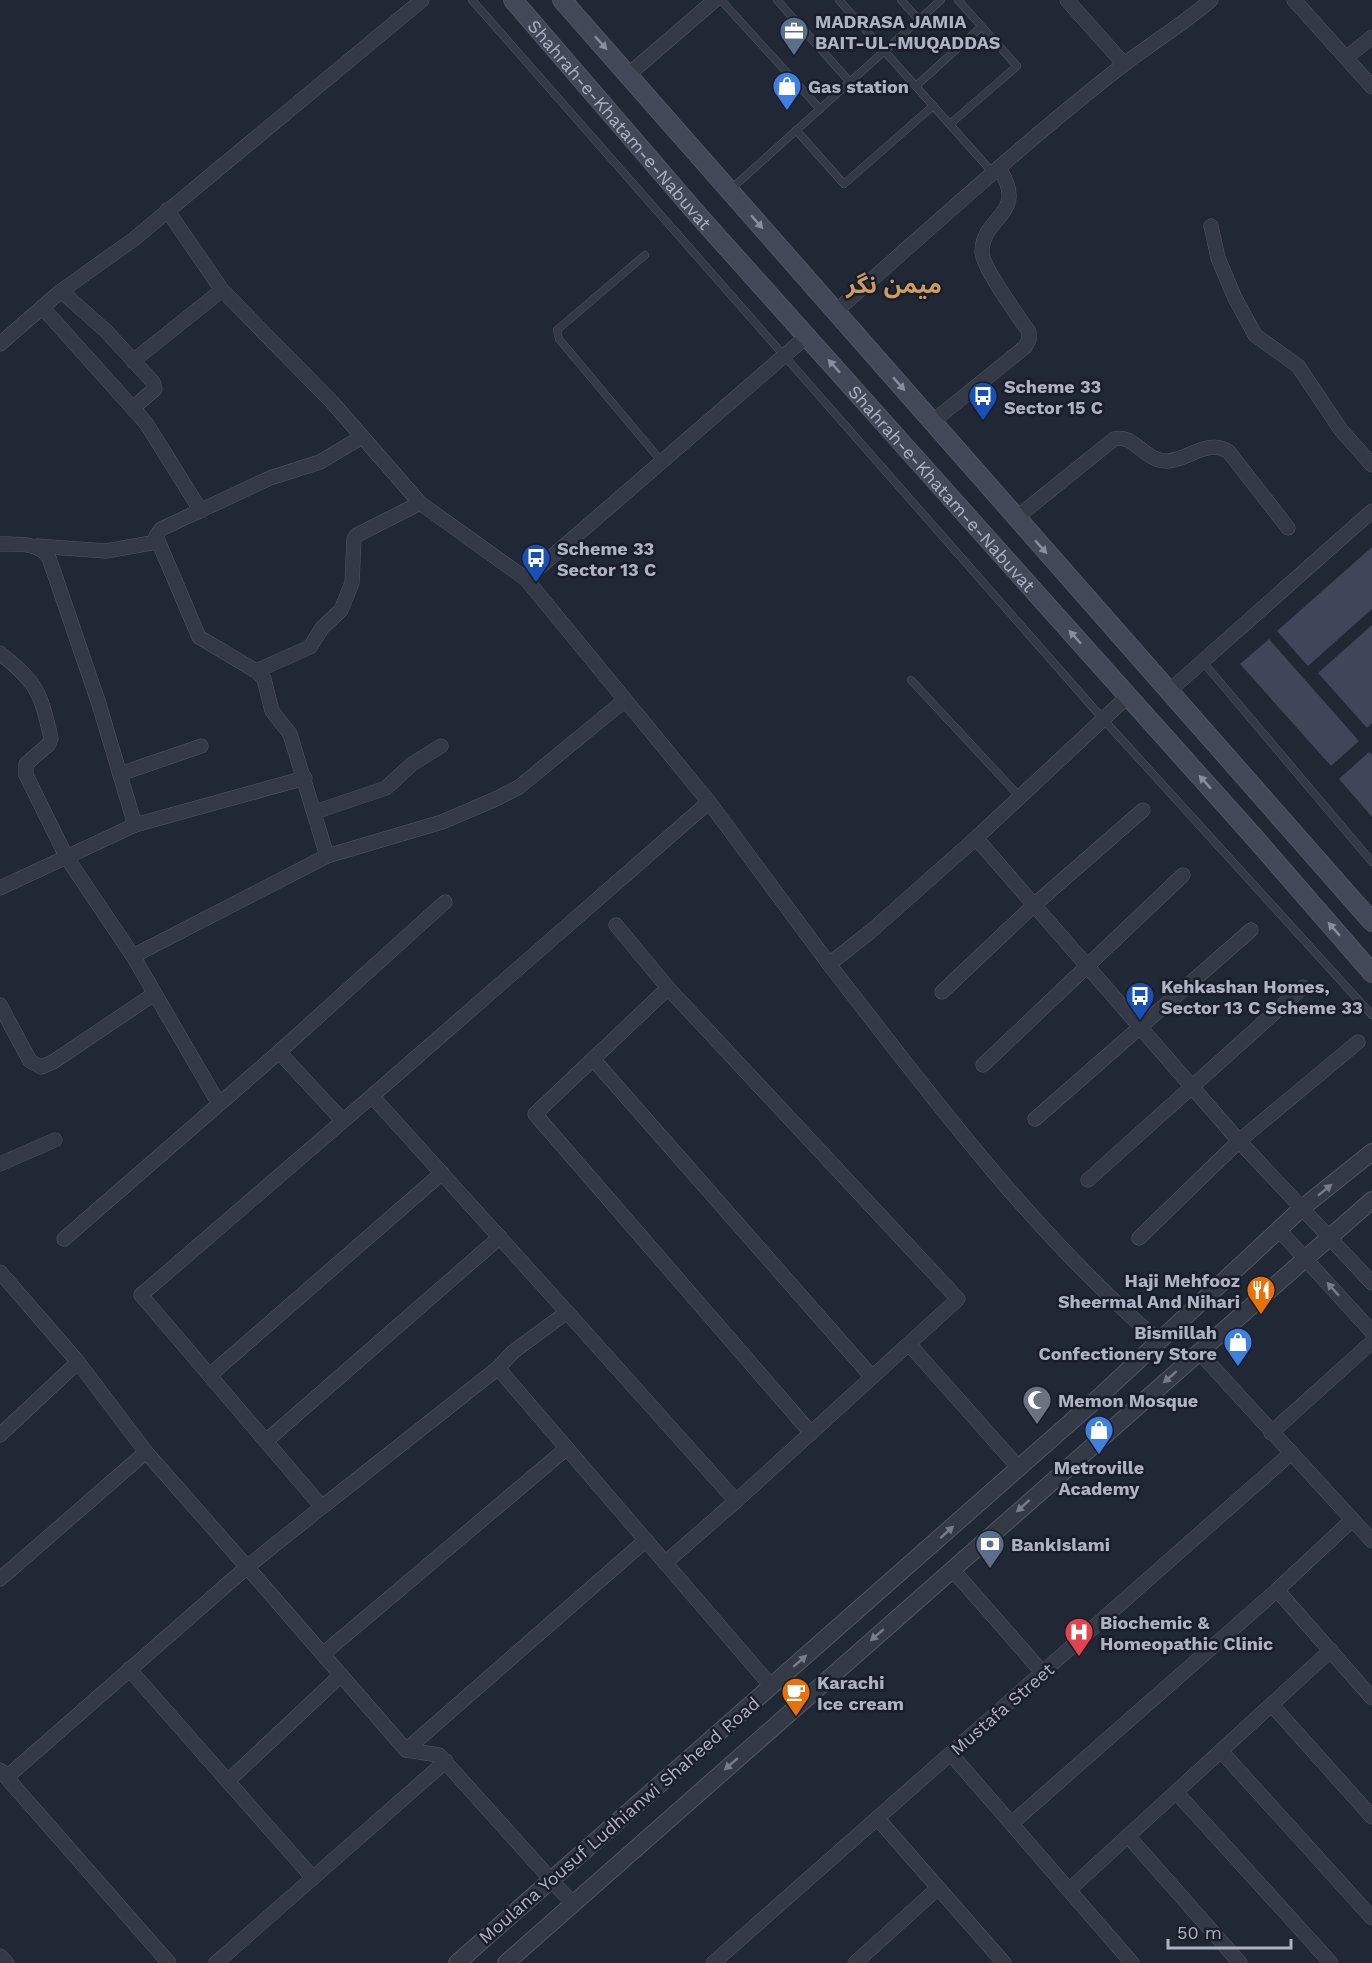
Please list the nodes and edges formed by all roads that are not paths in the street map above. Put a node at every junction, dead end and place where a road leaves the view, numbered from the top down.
1 (422, 0) edge
2 (472, 0) edge
3 (513, 0) edge
4 (562, 0) edge
5 (715, 0) edge
6 (721, 0) edge
7 (777, 0) edge
8 (839, 0) edge
9 (901, 0) edge
10 (941, 0) edge
11 (958, 0) edge
12 (1067, 0) edge
13 (1211, 0) edge
14 (1294, 0) edge
15 (919, 20) junction
16 (981, 27) junction
17 (1372, 37) edge
18 (884, 51) junction
19 (1347, 57) junction
20 (1124, 64) junction
21 (628, 75) junction
22 (850, 82) junction
23 (916, 87) junction
24 (1372, 87) edge
25 (933, 106) junction
26 (820, 109) junction
27 (950, 124) junction
28 (796, 130) junction
29 (996, 171) junction
30 (729, 190) junction
31 (167, 210) junction
32 (1211, 226) dead end
33 (645, 255) dead end
34 (222, 290) junction
35 (62, 291) junction
36 (42, 308) junction
37 (835, 312) junction
38 (807, 336) junction
39 (0, 344) edge
40 (786, 355) junction
41 (134, 361) junction
42 (134, 407) junction
43 (932, 422) junction
44 (362, 437) junction
45 (662, 462) junction
46 (1372, 465) edge
47 (420, 503) junction
48 (201, 510) junction
49 (1372, 511) edge
50 (1016, 518) junction
51 (1288, 528) dead end
52 (156, 542) junction
53 (0, 544) edge
54 (37, 546) junction
55 (526, 579) junction
56 (0, 653) edge
57 (1203, 662) junction
58 (256, 671) junction
59 (911, 680) dead end
60 (1168, 692) junction
61 (1128, 696) junction
62 (625, 700) junction
63 (1103, 719) junction
64 (201, 746) dead end
65 (441, 746) dead end
66 (120, 774) junction
67 (305, 778) junction
68 (1020, 797) junction
69 (709, 802) junction
70 (1143, 810) dead end
71 (315, 812) junction
72 (135, 825) junction
73 (976, 838) junction
74 (327, 856) junction
75 (68, 858) junction
76 (1372, 862) edge
77 (1183, 875) dead end
78 (0, 888) edge
79 (445, 902) dead end
80 (1034, 905) junction
81 (1372, 922) edge
82 (616, 925) dead end
83 (1251, 930) dead end
84 (133, 956) junction
85 (830, 964) junction
86 (1087, 966) junction
87 (1372, 973) edge
88 (1303, 987) dead end
89 (668, 988) junction
90 (942, 992) dead end
91 (154, 994) junction
92 (0, 1005) edge
93 (1372, 1015) edge
94 (1140, 1027) junction
95 (1359, 1041) dead end
96 (279, 1052) junction
97 (593, 1059) junction
98 (983, 1065) dead end
99 (1191, 1086) junction
100 (372, 1096) junction
101 (219, 1104) junction
102 (1035, 1119) dead end
103 (343, 1121) junction
104 (55, 1140) dead end
105 (1239, 1141) junction
106 (1372, 1152) edge
107 (0, 1164) edge
108 (442, 1173) junction
109 (1088, 1180) dead end
110 (1372, 1200) edge
111 (1302, 1208) junction
112 (1279, 1230) junction
113 (500, 1237) junction
114 (1330, 1237) junction
115 (1139, 1238) dead end
116 (64, 1239) dead end
117 (1306, 1258) junction
118 (0, 1272) edge
119 (1372, 1283) edge
120 (567, 1311) junction
121 (1372, 1332) edge
122 (1159, 1341) junction
123 (1372, 1342) edge
124 (909, 1344) junction
125 (1199, 1352) junction
126 (78, 1362) junction
127 (498, 1368) junction
128 (210, 1376) junction
129 (872, 1377) junction
130 (811, 1433) junction
131 (1271, 1433) junction
132 (0, 1435) edge
133 (266, 1441) junction
134 (567, 1448) junction
135 (146, 1452) junction
136 (1290, 1454) junction
137 (1019, 1468) junction
138 (736, 1502) junction
139 (322, 1507) junction
140 (1352, 1520) junction
141 (646, 1540) junction
142 (1372, 1541) edge
143 (665, 1563) junction
144 (247, 1567) junction
145 (952, 1569) junction
146 (0, 1579) edge
147 (1277, 1590) junction
148 (1331, 1650) junction
149 (322, 1654) junction
150 (129, 1669) junction
151 (1043, 1674) junction
152 (341, 1675) junction
153 (771, 1686) junction
154 (1372, 1698) edge
155 (1272, 1705) junction
156 (406, 1750) junction
157 (1221, 1751) junction
158 (951, 1754) junction
159 (446, 1761) junction
160 (3, 1773) edge
161 (228, 1781) junction
162 (1176, 1792) junction
163 (1372, 1817) edge
164 (878, 1819) junction
165 (1012, 1823) junction
166 (1128, 1836) junction
167 (313, 1878) junction
168 (550, 1879) junction
169 (938, 1888) junction
170 (1070, 1889) junction
171 (573, 1904) junction
172 (1372, 1918) edge
173 (0, 1956) edge
174 (999, 1958) edge
175 (166, 1962) edge
176 (7, 1963) edge
177 (216, 1963) edge
178 (457, 1963) edge
179 (506, 1963) edge
180 (713, 1963) edge
181 (855, 1963) edge
182 (984, 1963) edge
183 (1132, 1963) edge
184 (1240, 1963) edge
185 (1331, 1963) edge

1 - 31 street
2 - 40 lane
3 - 38 main road, Shahrah-e-Khatam-e-Nabuvat
4 -> 21 main road, Shahrah-e-Khatam-e-Nabuvat
5 - 21 street
6 - 26 lane
7 - 22 lane
8 - 18 lane
9 - 15 lane
10 - 15 lane
11 - 16 lane
12 - 20 street
13 - 20 street
14 - 19 street
15 - 18 lane
16 - 23 lane
16 - 27 lane
17 - 19 street
18 - 22 lane
18 - 23 lane
19 - 24 street
20 - 29 street
21 - 30 main road, Shahrah-e-Khatam-e-Nabuvat
22 - 26 lane
23 - 25 lane
25 - 27 lane
25 - 28 lane
26 - 28 lane
27 - 29 lane
28 - 30 lane
29 - 37 street
29 - 43 street
30 -> 37 main road, Shahrah-e-Khatam-e-Nabuvat
31 - 34 street
31 - 35 street
32 - 46 street
33 - 45 lane
34 - 41 street
34 - 44 street
35 - 36 street
35 - 41 street
36 - 39 street
36 - 42 street
37 -> 43 main road, Shahrah-e-Khatam-e-Nabuvat
38 - 40 street
61 -> 38 main road, Shahrah-e-Khatam-e-Nabuvat
40 - 45 street
40 - 63 lane
41 - 42 street
42 - 48 street
43 - 50 main road, Shahrah-e-Khatam-e-Nabuvat
44 - 47 street
44 - 48 street
45 - 55 street
47 - 55 street
47 - 58 street
48 - 52 street
49 - 57 street
50 - 51 street
50 -> 60 main road, Shahrah-e-Khatam-e-Nabuvat
52 - 54 street
52 - 58 street
53 - 54 street
54 - 66 street
55 - 62 street
56 - 75 street
57 - 60 street
57 - 76 lane
58 - 67 street
59 - 68 lane
60 - 81 main road, Shahrah-e-Khatam-e-Nabuvat
61 - 63 street
87 -> 61 main road, Shahrah-e-Khatam-e-Nabuvat
62 - 69 street
62 - 74 street
63 - 68 street
63 - 93 lane
64 - 66 street
65 - 71 street
66 - 72 street
67 - 71 street
67 - 72 street
68 - 73 street
69 - 85 street
69 - 100 street
70 - 80 street
71 - 74 street
72 - 75 street
73 - 80 street
73 - 85 street
74 - 84 street
75 - 78 street
75 - 84 street
77 - 86 street
79 - 96 street
80 - 86 street
80 - 90 street
82 - 89 street
83 - 94 street
84 - 91 street
85 - 122 street
86 - 94 street
86 - 98 street
88 - 99 street
89 - 97 street
89 - 124 street
91 - 92 street
91 - 101 street
94 - 99 street
94 - 102 street
95 - 105 street
96 - 101 street
96 - 103 street
97 - 129 street
97 - 130 street
99 - 105 street
99 - 109 street
100 - 103 street
100 - 108 street
101 - 116 street
103 - 128 street
104 - 107 street
105 - 111 street
105 - 115 street
111 -> 106 street, Moulana Yousuf Ludhianwi Shaheed Road
108 - 113 street
108 - 128 street
110 - 114 street, Moulana Yousuf Ludhianwi Shaheed Road
111 - 112 street, Moulana Yousuf Ludhianwi Shaheed Road
111 - 114 street
112 - 117 street
112 - 122 street, Moulana Yousuf Ludhianwi Shaheed Road
113 - 120 street
113 - 133 street
114 - 117 street, Moulana Yousuf Ludhianwi Shaheed Road
114 - 119 street
121 -> 117 street
117 - 125 street, Moulana Yousuf Ludhianwi Shaheed Road
118 - 126 street
120 - 127 street
120 - 138 street
122 - 137 street, Moulana Yousuf Ludhianwi Shaheed Road
123 - 131 street
124 - 129 street
124 - 137 street
125 - 131 street
125 -> 145 street, Moulana Yousuf Ludhianwi Shaheed Road
126 - 132 street
126 - 135 street
127 - 134 street
127 - 139 street
128 - 133 street
129 - 130 street
130 - 138 street
131 - 136 street
133 - 139 street
134 - 141 street
134 - 149 street
135 - 144 street
135 - 146 street
136 - 140 street
136 - 151 street, Mustafa Street
153 -> 137 street, Moulana Yousuf Ludhianwi Shaheed Road
138 - 143 street
139 - 144 street
140 - 142 street
140 - 147 street
141 - 143 street
141 - 156 street
143 - 153 street
144 - 149 street
144 - 150 street
145 - 151 street
145 -> 171 street, Moulana Yousuf Ludhianwi Shaheed Road
147 - 148 street
147 - 165 street
148 - 154 street
148 - 155 street
149 - 152 street
150 - 160 street
150 - 161 street
151 - 158 street, Mustafa Street
152 - 156 street
152 - 161 street
153 - 168 street, Moulana Yousuf Ludhianwi Shaheed Road
155 - 157 street
155 - 163 street
156 - 159 street
157 - 162 street
157 - 172 street
158 - 164 street, Mustafa Street
158 - 165 street
159 - 167 street
159 - 168 street
160 - 175 street
161 - 167 street
162 - 166 street
162 - 185 street
164 - 169 street
164 - 180 street, Mustafa Street
165 - 170 street
166 - 170 street
166 - 184 street
167 - 177 street
168 - 171 street
168 - 178 street, Moulana Yousuf Ludhianwi Shaheed Road
169 - 174 street
169 - 181 street
170 - 183 street
171 - 179 street, Moulana Yousuf Ludhianwi Shaheed Road
173 - 176 street
174 - 182 street

